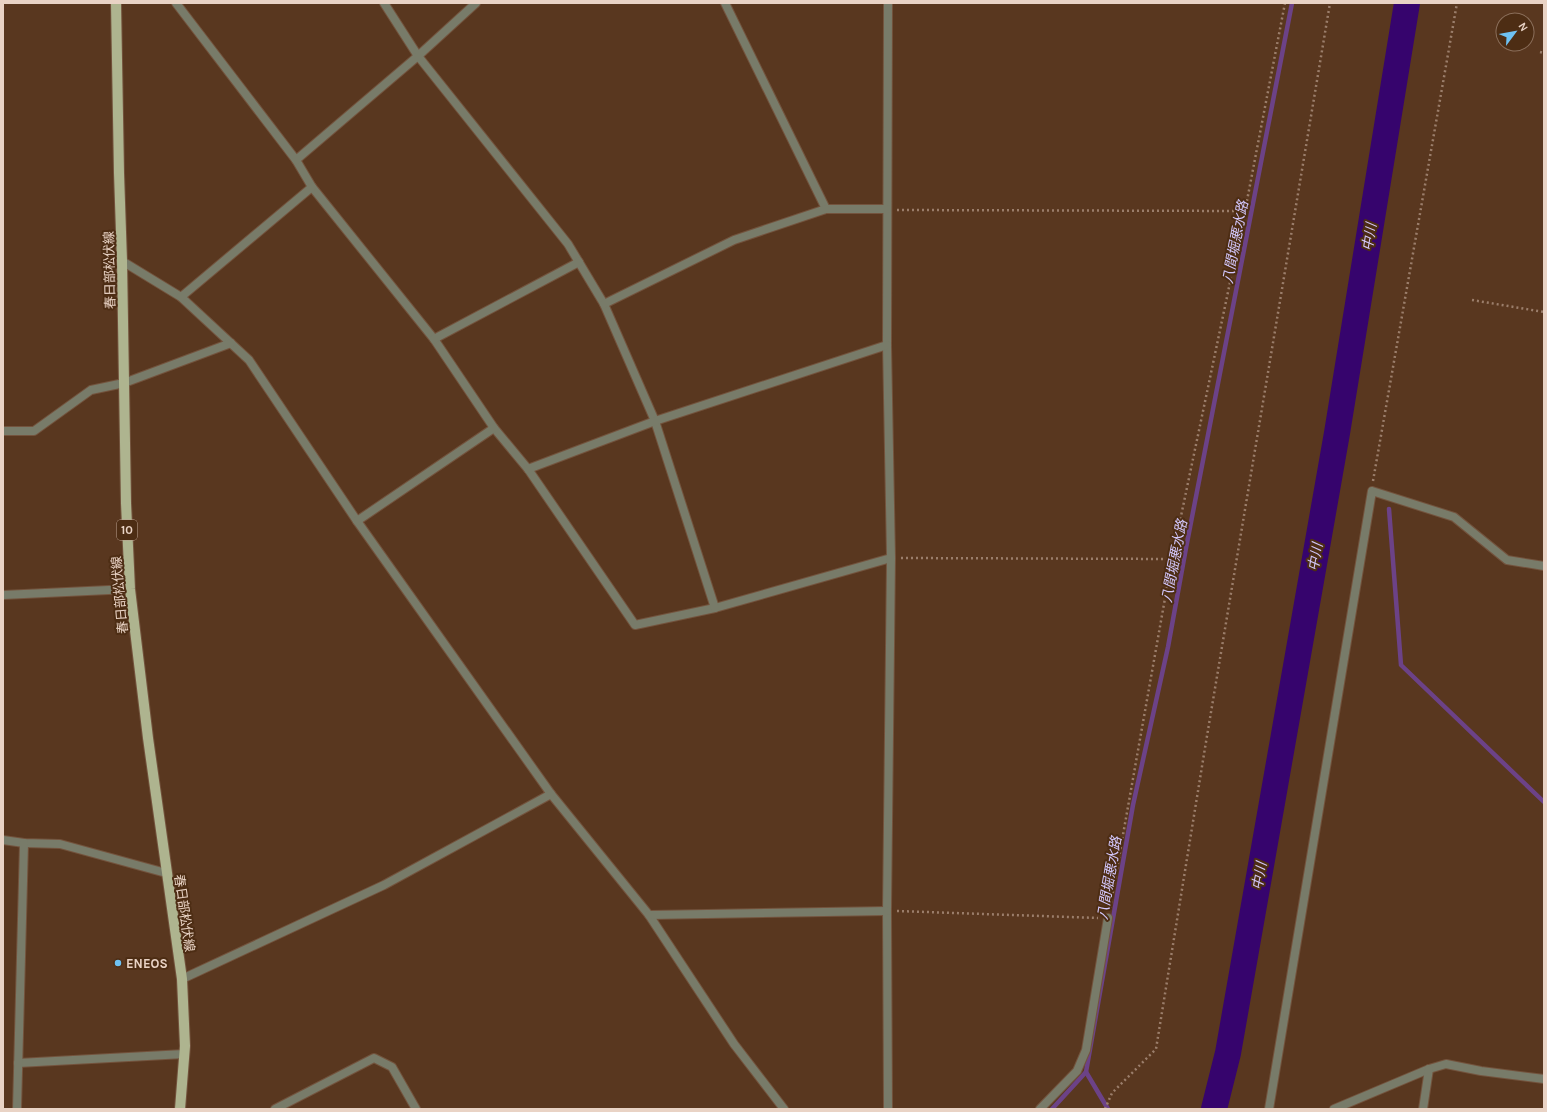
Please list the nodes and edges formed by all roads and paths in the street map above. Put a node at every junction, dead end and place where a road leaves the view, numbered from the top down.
1 (116, 3) edge
2 (176, 3) edge
3 (384, 3) edge
4 (476, 3) edge
5 (725, 3) edge
6 (888, 3) edge
7 (1285, 3) edge
8 (1330, 3) edge
9 (1457, 3) edge
10 (1540, 52) dead end
11 (1544, 53) edge
12 (418, 56) junction
13 (296, 160) junction
14 (312, 186) junction
15 (826, 209) junction
16 (887, 210) junction
17 (1245, 211) junction
18 (122, 261) junction
19 (579, 262) junction
20 (181, 297) junction
21 (1472, 300) dead end
22 (604, 304) junction
23 (1544, 312) edge
24 (434, 339) junction
25 (231, 343) junction
26 (887, 345) junction
27 (124, 384) junction
28 (655, 421) junction
29 (494, 428) junction
30 (3, 431) edge
31 (528, 469) junction
32 (1372, 491) junction
33 (357, 521) junction
34 (891, 558) junction
35 (1172, 559) junction
36 (1544, 566) edge
37 (130, 589) junction
38 (3, 595) edge
39 (715, 608) junction
40 (551, 794) junction
41 (3, 840) edge
42 (24, 843) junction
43 (166, 873) junction
44 (887, 911) junction
45 (649, 915) junction
46 (1108, 918) junction
47 (182, 978) junction
48 (184, 1054) junction
49 (18, 1063) junction
50 (1429, 1069) junction
51 (1544, 1079) edge
52 (17, 1109) edge
53 (180, 1109) edge
54 (275, 1109) edge
55 (416, 1109) edge
56 (784, 1109) edge
57 (888, 1109) edge
58 (1040, 1109) edge
59 (1105, 1109) edge
60 (1268, 1109) edge
61 (1334, 1109) edge
62 (1423, 1109) edge

1 - 18 main road, 春日部松伏線 / 10
2 - 13 street
3 - 12 street
4 - 12 street
5 - 15 street
6 - 16 street
7 - 17 path
8 - 59 path
9 - 32 path
10 - 11 path
12 - 13 street
12 - 19 street
13 - 14 street
14 - 20 street
14 - 24 street
15 - 16 street
15 - 22 street
16 - 17 path
16 - 26 street
17 - 35 path
18 - 20 street
18 - 27 main road, 春日部松伏線 / 10
19 - 22 street
19 - 24 street
20 - 25 street
21 - 23 path
22 - 28 street
24 - 29 street
25 - 27 street
25 - 33 street
26 - 28 street
26 - 34 street
27 - 30 street
27 - 37 main road, 春日部松伏線 / 10
28 - 31 street
28 - 39 street
29 - 31 street
29 - 33 street
31 - 39 street
32 - 36 street
32 - 60 street
33 - 40 street
34 - 35 path
34 - 39 street
34 - 44 street
35 - 46 path
37 - 38 street
37 - 43 main road, 春日部松伏線 / 10
40 - 45 street
40 - 47 street
41 - 42 street
42 - 43 street
42 - 49 street
43 - 47 main road, 春日部松伏線 / 10
44 - 45 street
44 - 46 path
44 - 57 street
45 - 56 street
46 - 58 street
47 - 48 main road, 春日部松伏線 / 10
48 - 49 street
48 - 53 main road, 春日部松伏線 / 10
49 - 52 street
50 - 51 street
50 - 61 street
50 - 62 street
54 - 55 street

